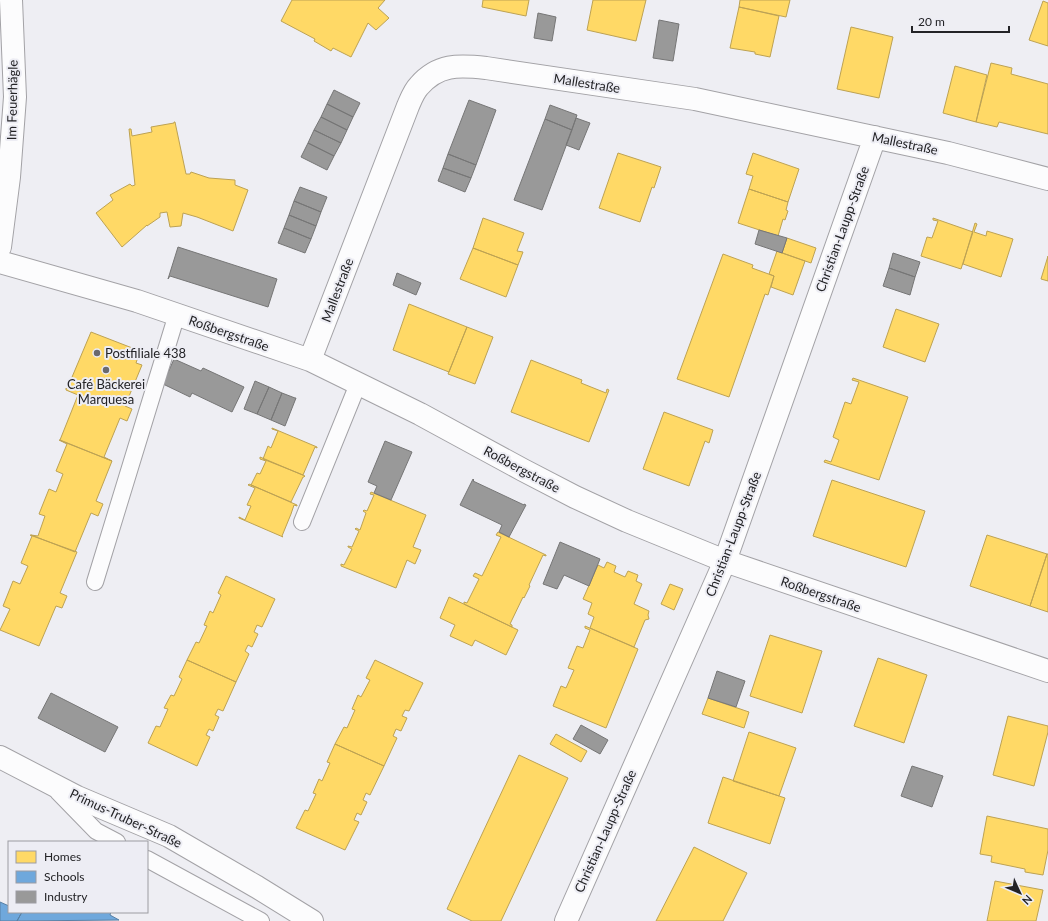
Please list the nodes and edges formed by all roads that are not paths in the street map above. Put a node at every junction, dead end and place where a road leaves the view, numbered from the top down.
1 (11, 0) edge
2 (875, 137) junction
3 (1048, 179) edge
4 (0, 247) edge
5 (0, 262) edge
6 (177, 314) junction
7 (310, 360) junction
8 (358, 384) junction
9 (302, 522) dead end
10 (725, 561) junction
11 (95, 582) dead end
12 (1048, 671) edge
13 (0, 757) edge
14 (48, 781) junction
15 (114, 841) edge
16 (148, 860) edge
17 (261, 921) edge
18 (312, 921) edge
19 (566, 921) edge

1 - 4 street, Im Feuerhägle
2 - 3 street, Mallestraße
2 - 7 street, Mallestraße
2 - 10 street, Christian-Laupp-Straße
5 - 6 street, Roßbergstraße
6 - 7 street, Roßbergstraße
6 - 11 lane
7 - 8 street, Roßbergstraße
8 - 9 lane
8 - 10 street, Roßbergstraße
10 - 12 street, Roßbergstraße
10 - 19 street, Christian-Laupp-Straße
13 - 14 street, Primus-Truber-Straße
14 - 15 lane
14 - 18 street, Primus-Truber-Straße
16 - 17 lane

